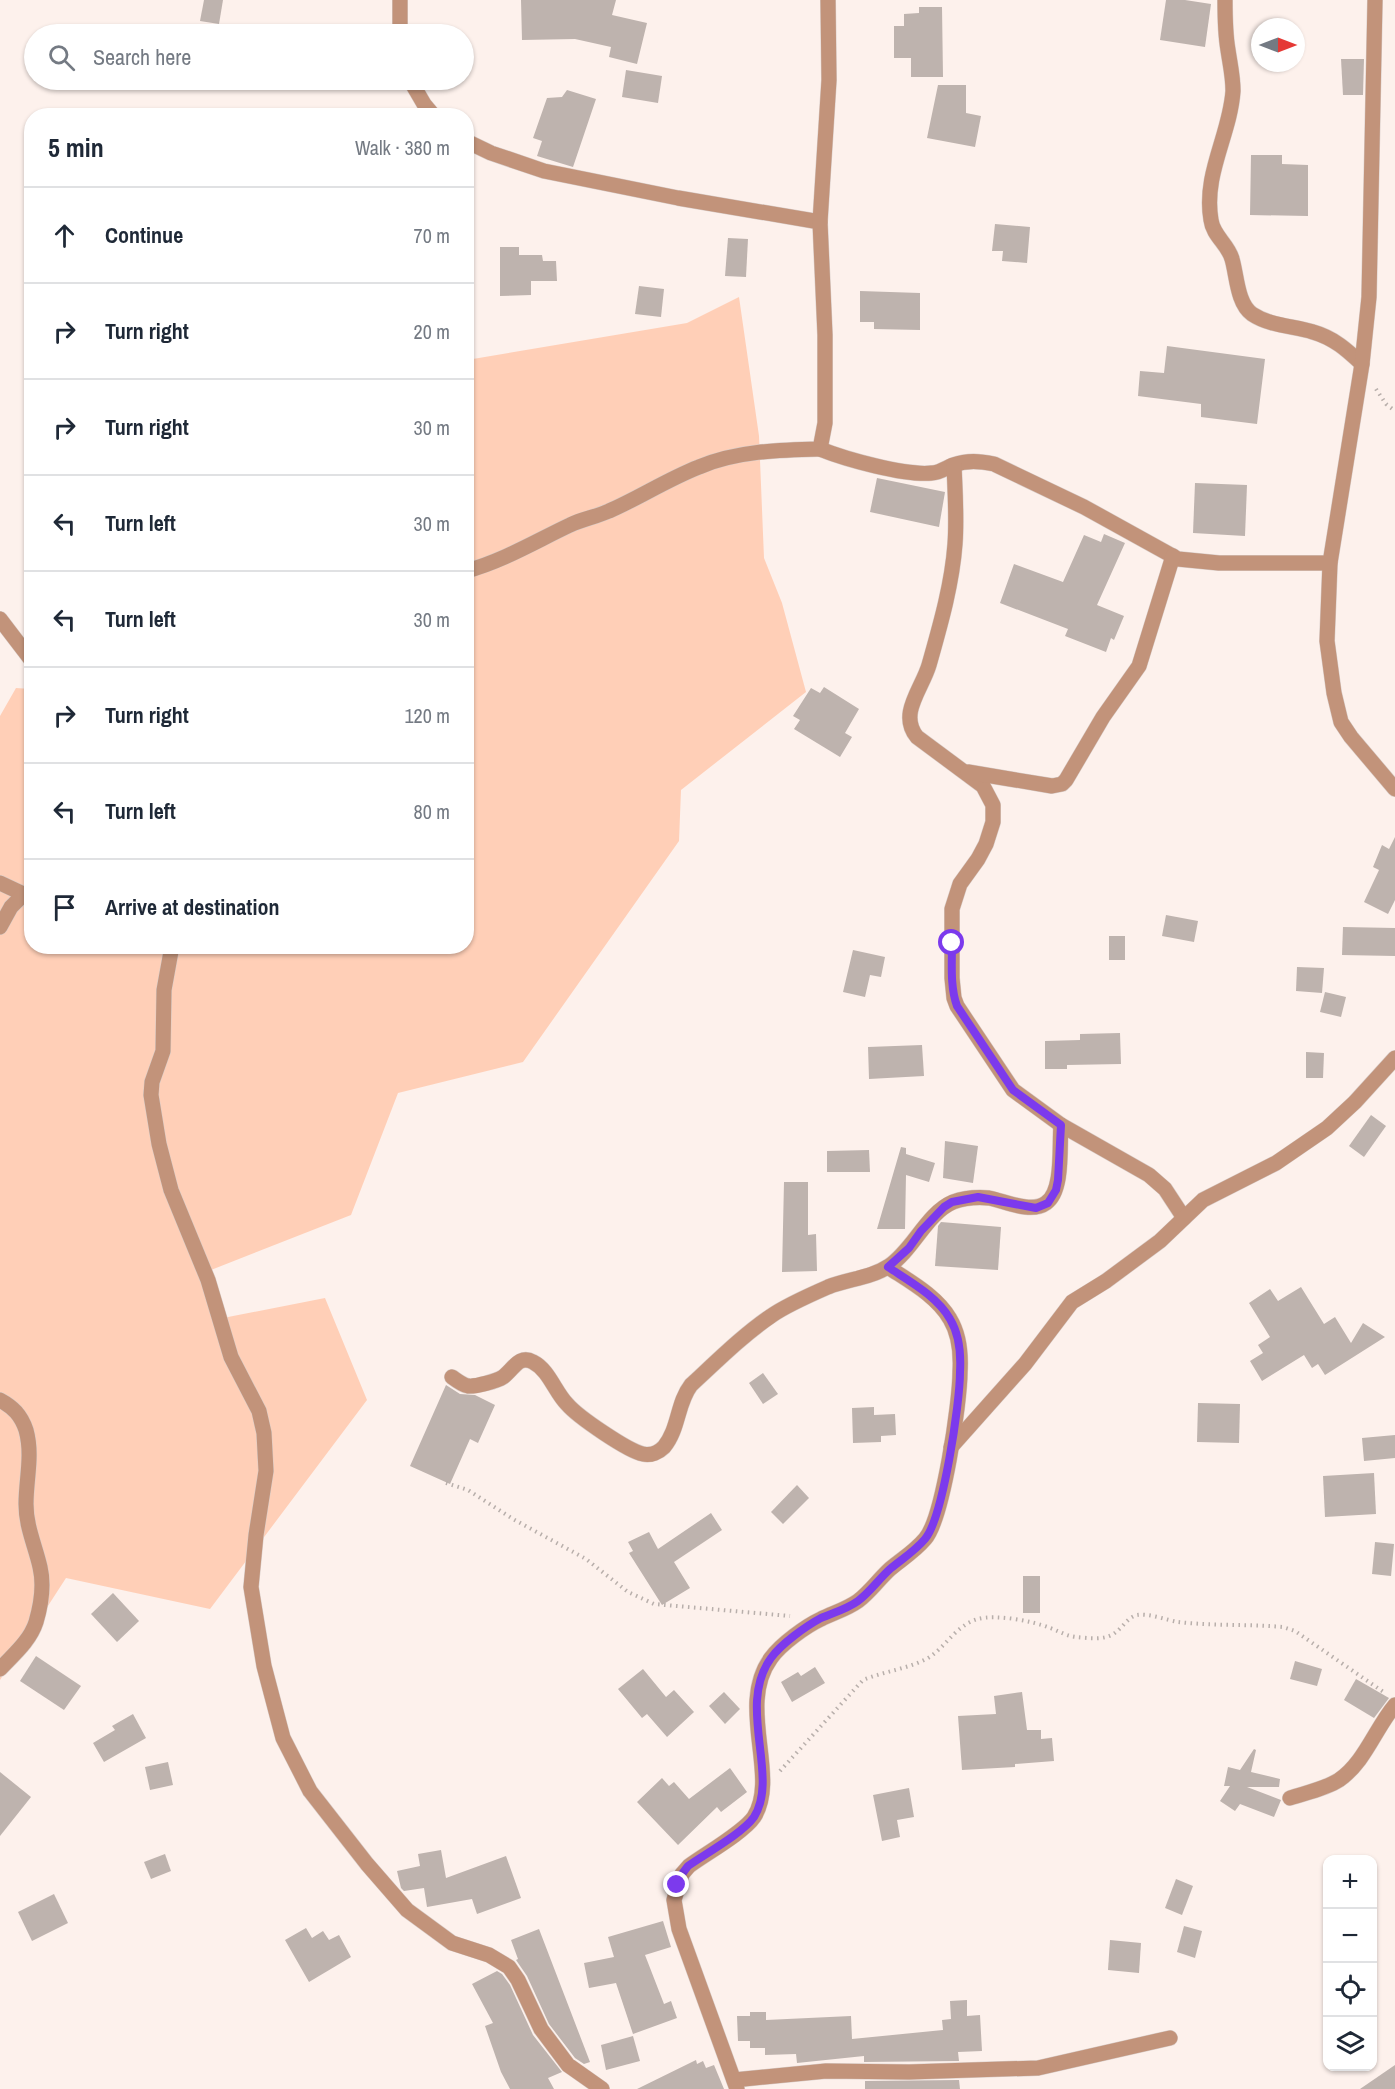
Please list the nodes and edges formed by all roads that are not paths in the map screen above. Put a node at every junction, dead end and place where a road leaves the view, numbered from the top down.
1 (400, 0) edge
2 (828, 0) edge
3 (1225, 0) edge
4 (1375, 0) edge
5 (400, 24) edge
6 (416, 90) edge
7 (427, 108) edge
8 (474, 145) edge
9 (820, 222) junction
10 (1362, 364) junction
11 (820, 448) junction
12 (954, 465) junction
13 (1173, 556) junction
14 (1330, 563) junction
15 (474, 569) edge
16 (0, 619) edge
17 (24, 650) edge
18 (965, 772) junction
19 (1395, 789) edge
20 (0, 884) edge
21 (24, 894) edge
22 (24, 899) edge
23 (0, 927) edge
24 (171, 954) edge
25 (1395, 1058) edge
26 (1061, 1125) junction
27 (1184, 1218) junction
28 (888, 1267) junction
29 (452, 1377) dead end
30 (0, 1400) edge
31 (951, 1447) junction
32 (0, 1670) edge
33 (1391, 1700) edge
34 (1290, 1798) dead end
35 (1170, 2038) dead end
36 (735, 2085) edge
37 (602, 2089) edge

1 - 5 street
2 - 9 street
3 - 10 street
4 - 10 street
6 - 7 street
8 - 9 street
9 - 11 street
10 - 14 street
11 - 12 street
11 - 15 street
12 - 13 street
12 - 18 street
13 - 14 street
13 - 18 street
14 - 19 street
16 - 17 street
18 - 26 street
20 - 21 street
22 - 23 street
24 - 37 street
25 - 27 street
26 - 27 street
26 - 28 street
27 - 31 street
28 - 29 street
28 - 31 street
30 - 32 street
31 - 36 street
33 - 34 street
35 - 36 street

